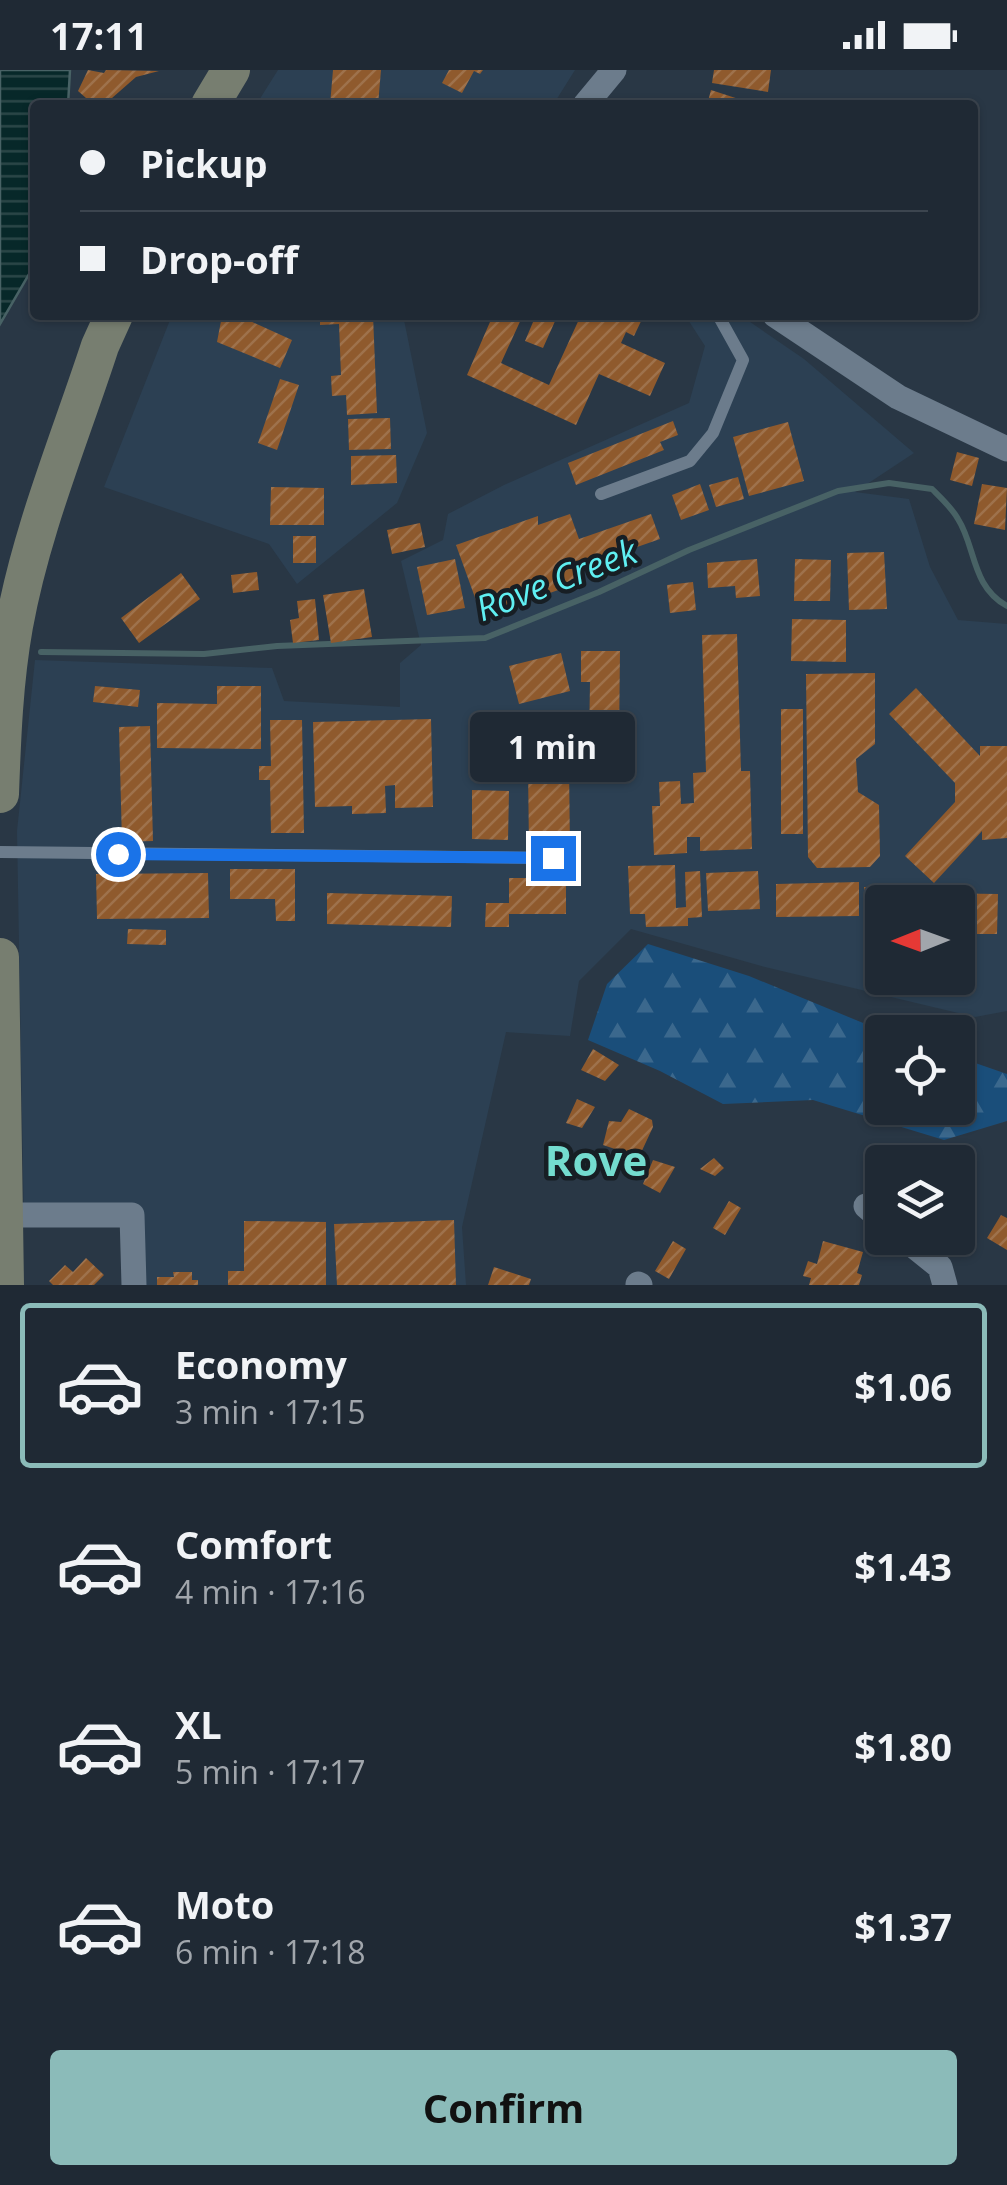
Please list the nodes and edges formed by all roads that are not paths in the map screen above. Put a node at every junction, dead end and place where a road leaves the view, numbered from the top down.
1 (231, 70) edge
2 (614, 70) edge
3 (213, 100) edge
4 (590, 100) edge
5 (112, 320) edge
6 (721, 320) edge
7 (782, 320) edge
8 (1007, 449) edge
9 (601, 494) dead end
10 (0, 794) edge
11 (0, 852) edge
12 (553, 858) dead end
13 (0, 957) edge
14 (5, 1215) junction
15 (926, 1255) edge
16 (6, 1285) edge
17 (134, 1285) edge
18 (945, 1285) edge

1 - 3 main road
2 - 4 street
5 - 10 main road
6 - 9 lane
7 - 8 street
11 - 12 lane
13 - 14 main road
14 - 16 main road
14 - 17 street
15 - 18 street

